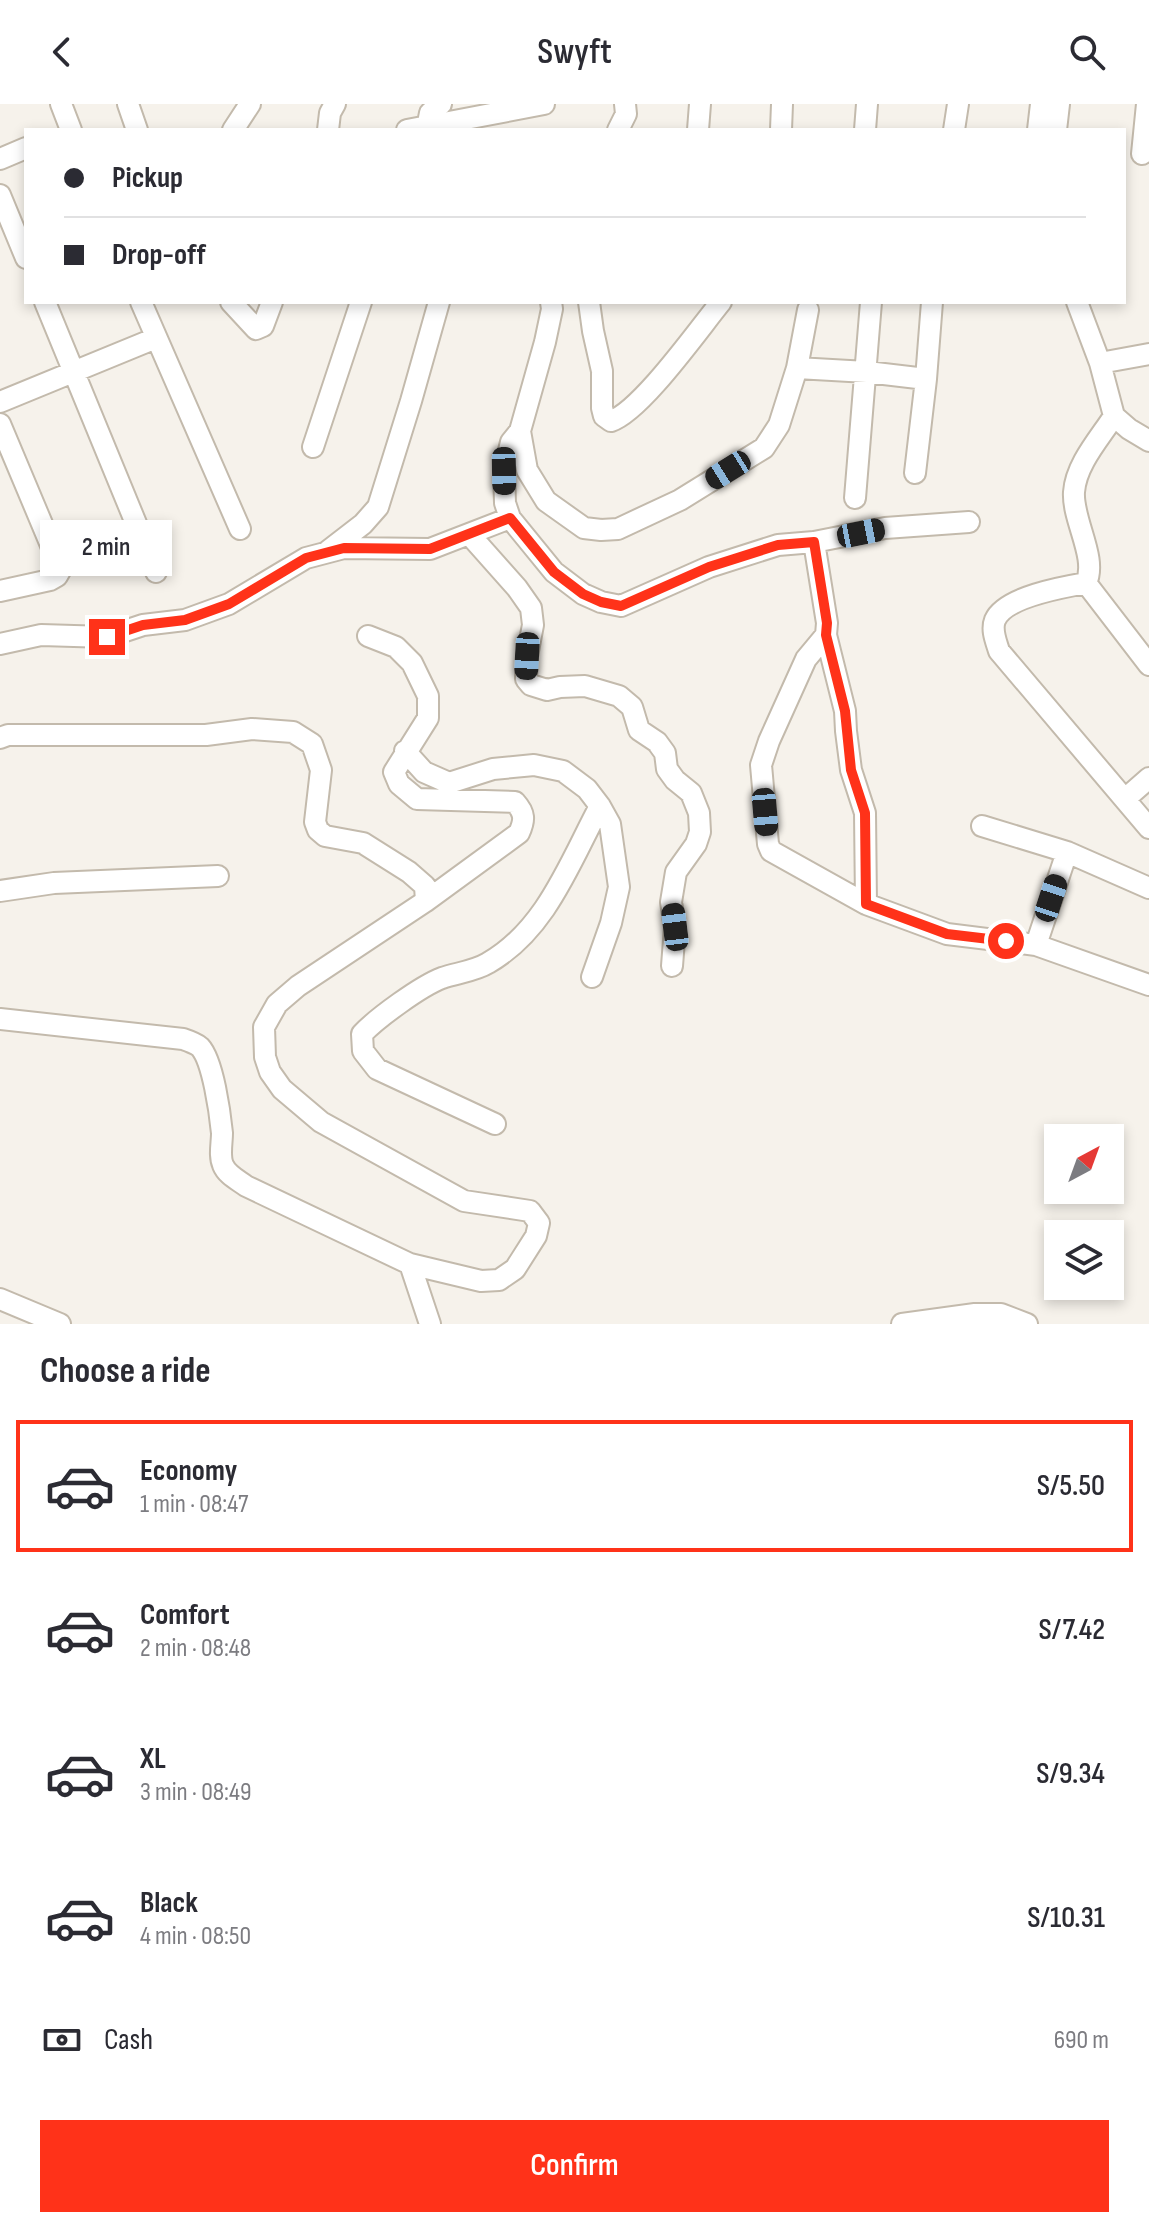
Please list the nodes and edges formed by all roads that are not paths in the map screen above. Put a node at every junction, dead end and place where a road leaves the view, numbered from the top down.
1 (61, 104) edge
2 (250, 104) edge
3 (335, 104) edge
4 (441, 104) edge
5 (544, 104) edge
6 (625, 104) edge
7 (700, 104) edge
8 (782, 104) edge
9 (867, 104) edge
10 (958, 104) edge
11 (1041, 104) edge
12 (1059, 104) edge
13 (1147, 104) edge
14 (434, 127) edge
15 (70, 128) edge
16 (234, 128) edge
17 (328, 128) edge
18 (619, 128) edge
19 (698, 128) edge
20 (781, 128) edge
21 (865, 128) edge
22 (954, 128) edge
23 (1038, 128) edge
24 (1056, 128) edge
25 (24, 149) edge
26 (1142, 154) dead end
27 (0, 159) edge
28 (0, 195) edge
29 (24, 253) edge
30 (46, 304) edge
31 (142, 304) edge
32 (233, 304) edge
33 (271, 304) edge
34 (360, 304) edge
35 (438, 304) edge
36 (551, 304) edge
37 (589, 304) edge
38 (719, 304) edge
39 (871, 304) edge
40 (932, 304) edge
41 (1078, 304) edge
42 (808, 310) dead end
43 (156, 338) junction
44 (1149, 354) edge
45 (1100, 363) junction
46 (797, 368) junction
47 (73, 372) junction
48 (867, 372) junction
49 (926, 379) junction
50 (0, 402) edge
51 (1114, 416) junction
52 (0, 424) edge
53 (520, 431) junction
54 (1149, 441) edge
55 (313, 447) dead end
56 (915, 473) dead end
57 (855, 498) dead end
58 (510, 518) junction
59 (969, 522) dead end
60 (240, 529) dead end
61 (469, 534) junction
62 (814, 542) junction
63 (325, 553) junction
64 (156, 572) dead end
65 (1086, 583) junction
66 (0, 591) edge
67 (826, 635) junction
68 (368, 636) dead end
69 (0, 644) edge
70 (1149, 665) edge
71 (0, 738) edge
72 (405, 751) junction
73 (1149, 778) edge
74 (1125, 799) junction
75 (600, 806) junction
76 (982, 826) dead end
77 (1149, 828) edge
78 (1067, 852) junction
79 (218, 876) dead end
80 (1149, 888) edge
81 (0, 891) edge
82 (426, 901) junction
83 (866, 904) junction
84 (1036, 945) junction
85 (672, 966) dead end
86 (592, 977) dead end
87 (1149, 985) edge
88 (0, 1019) edge
89 (495, 1124) dead end
90 (410, 1264) junction
91 (0, 1299) edge
92 (60, 1324) edge
93 (430, 1324) edge
94 (902, 1324) edge
95 (1027, 1324) edge

1 - 15 street
2 - 16 street
3 - 17 street
4 - 14 street
5 - 14 street
6 - 18 street
7 - 19 street
8 - 20 street
9 - 21 street
10 - 22 street
11 - 23 street
12 - 24 street
13 - 26 street
25 - 27 street
28 - 29 street
30 - 47 street
31 - 43 street
32 - 33 street
34 - 55 street
35 - 63 street
36 - 53 street
37 - 38 street
39 - 48 street
40 - 49 street
41 - 45 street
42 - 46 street
43 - 47 street
43 - 60 street
44 - 45 street
45 - 51 street
46 - 48 street
46 - 53 street
47 - 50 street
47 - 64 street
48 - 49 street
48 - 57 street
49 - 56 street
51 - 54 street
51 - 65 street
52 - 66 street
53 - 58 street
58 - 61 street
58 - 62 street
59 - 62 street
61 - 63 street
61 - 85 street
62 - 67 street
63 - 69 street
65 - 70 street
65 - 74 street
67 - 83 street
67 - 83 street
68 - 72 street
71 - 82 street
72 - 75 street
72 - 82 street
73 - 74 street
74 - 77 street
75 - 86 street
75 - 89 street
76 - 78 street
78 - 80 street
78 - 84 street
79 - 81 street
82 - 90 street
83 - 84 street
84 - 87 street
88 - 90 street
90 - 93 street
91 - 92 street
94 - 95 street

